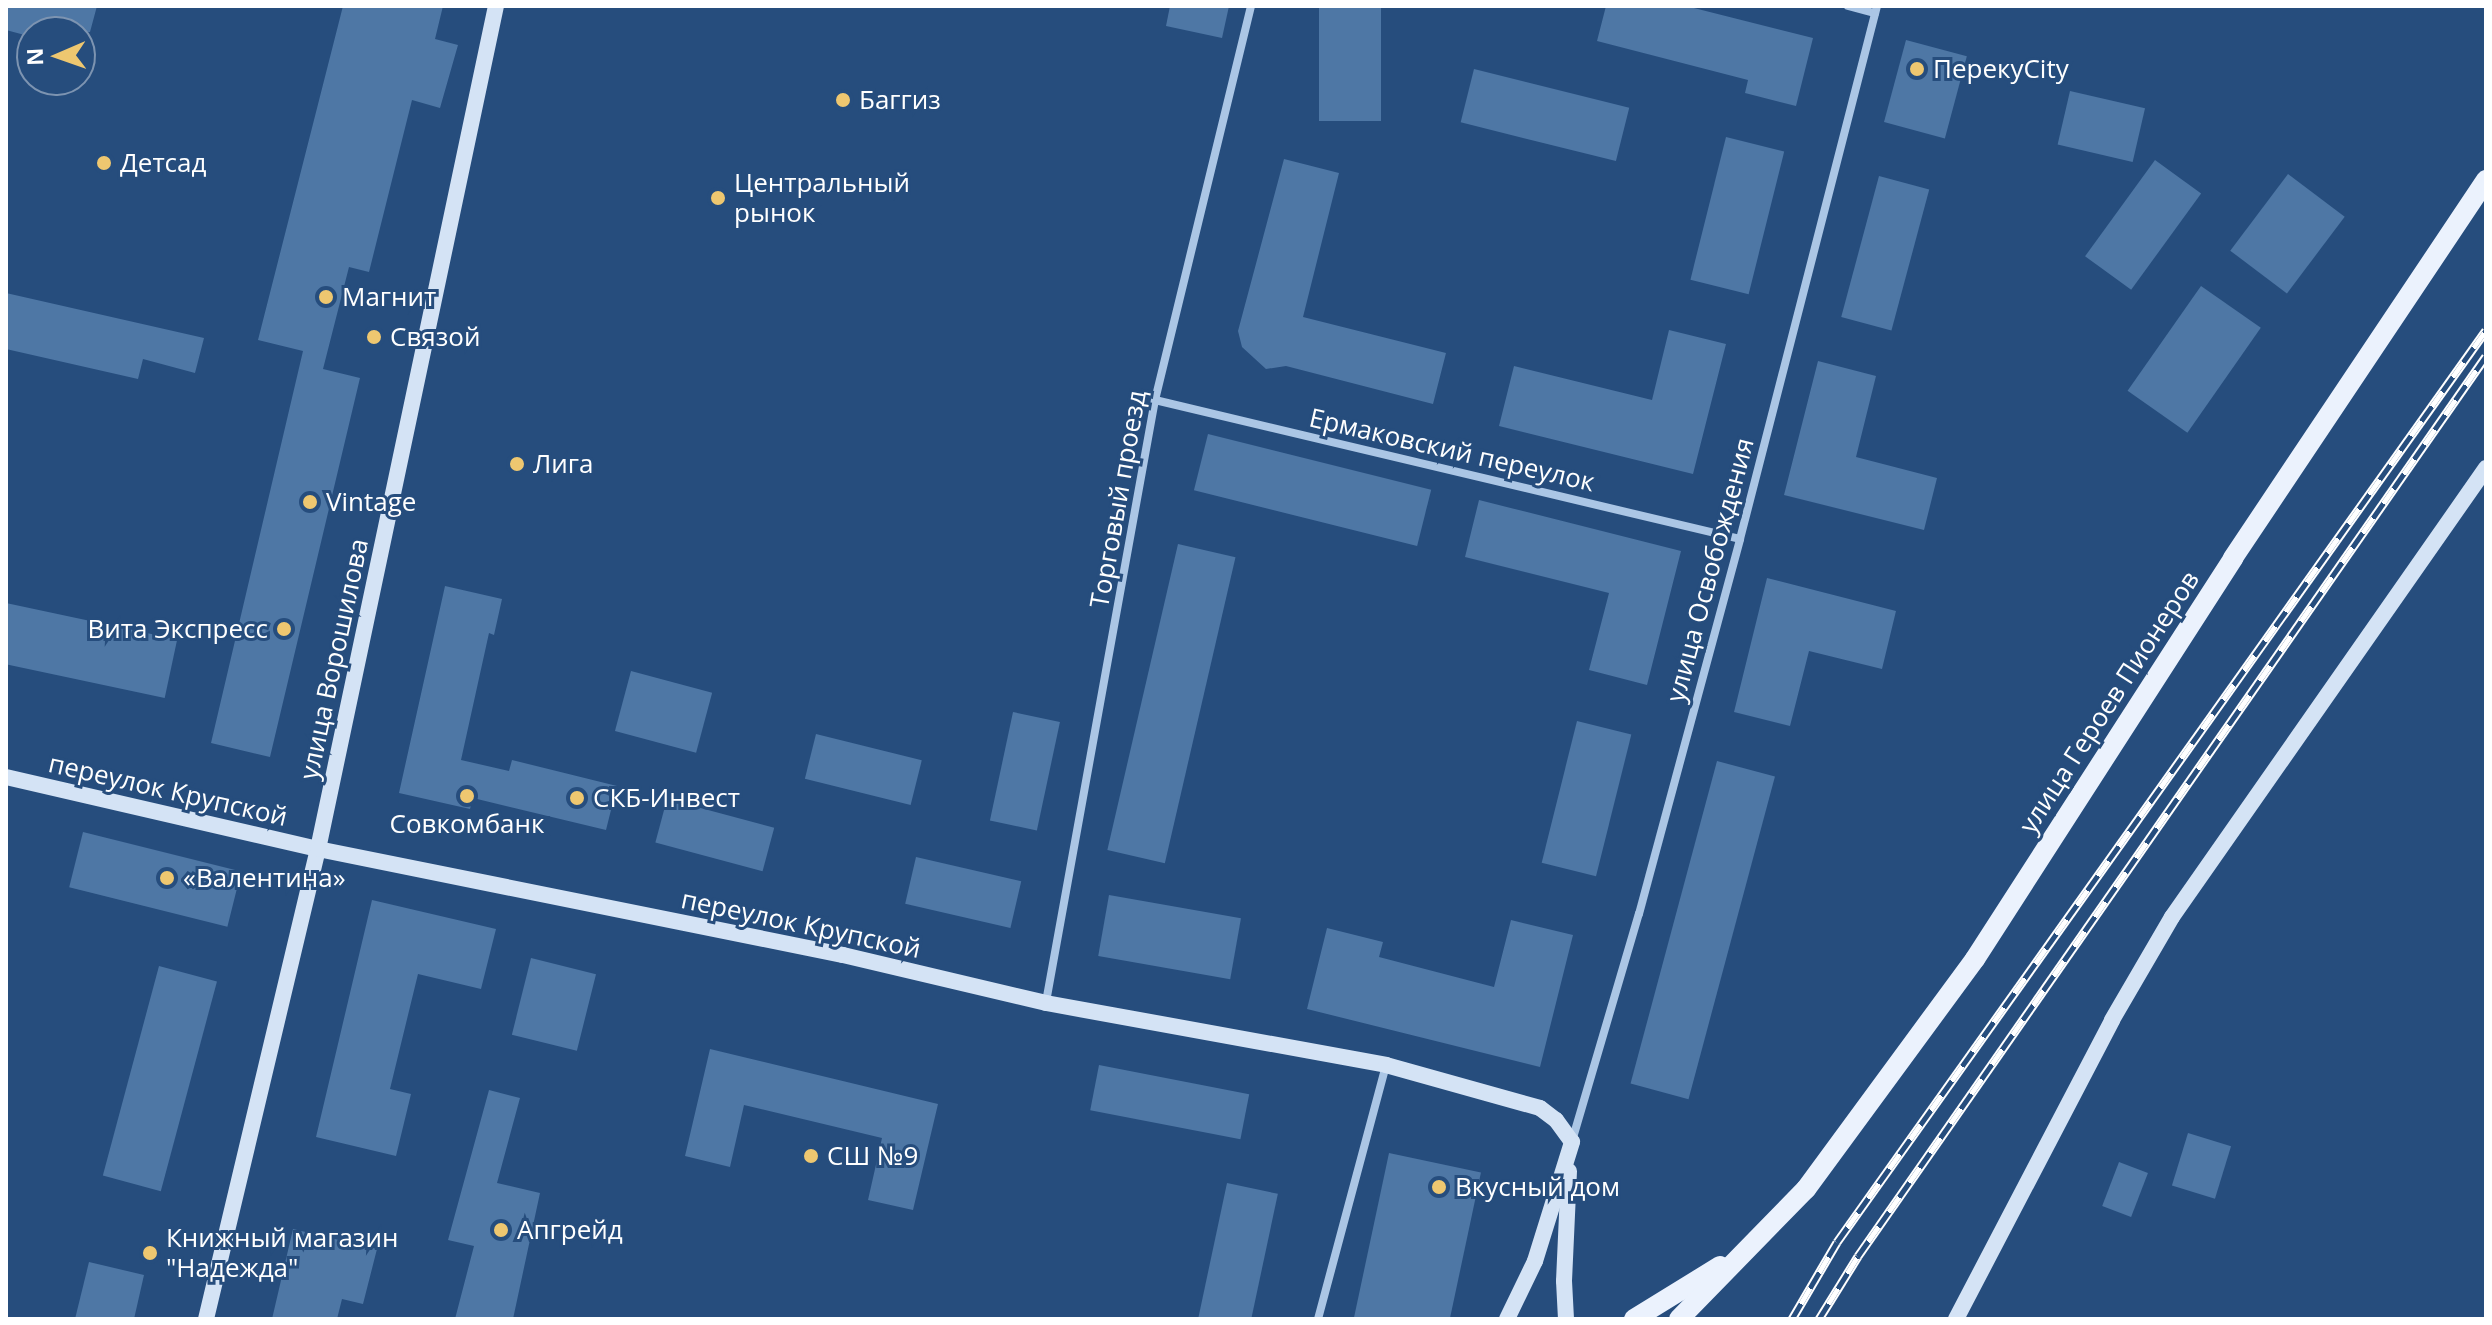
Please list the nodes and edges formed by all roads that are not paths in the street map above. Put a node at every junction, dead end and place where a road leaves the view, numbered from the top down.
1 (496, 6) edge
2 (1251, 6) edge
3 (1848, 6) edge
4 (1876, 10) edge
5 (2486, 180) edge
6 (1155, 400) junction
7 (2486, 468) edge
8 (1740, 539) junction
9 (6, 777) edge
10 (318, 849) junction
11 (1046, 1003) junction
12 (1386, 1065) junction
13 (1572, 1142) junction
14 (1760, 1239) junction
15 (206, 1319) edge
16 (1318, 1319) edge
17 (1507, 1319) edge
18 (1566, 1319) edge
19 (1634, 1319) edge
20 (1679, 1319) edge
21 (1956, 1319) edge

1 - 10 street, улица Ворошилова
2 - 6 street, Торговый проезд
3 - 4 street
4 - 8 street, улица Освобождения
5 - 14 main road, улица Героев Пионеров
6 - 8 street, Ермаковский переулок
6 - 11 street, Торговый проезд
7 - 21 street
8 - 13 street, улица Освобождения
9 - 10 street, переулок Крупской
10 - 11 street, переулок Крупской
10 - 15 street, улица Ворошилова
11 - 12 street, переулок Крупской
12 - 13 street, переулок Крупской
12 - 16 street
13 - 17 street
13 - 18 street
14 - 19 main road, улица Героев Пионеров
14 - 20 main road, улица Героев Пионеров

